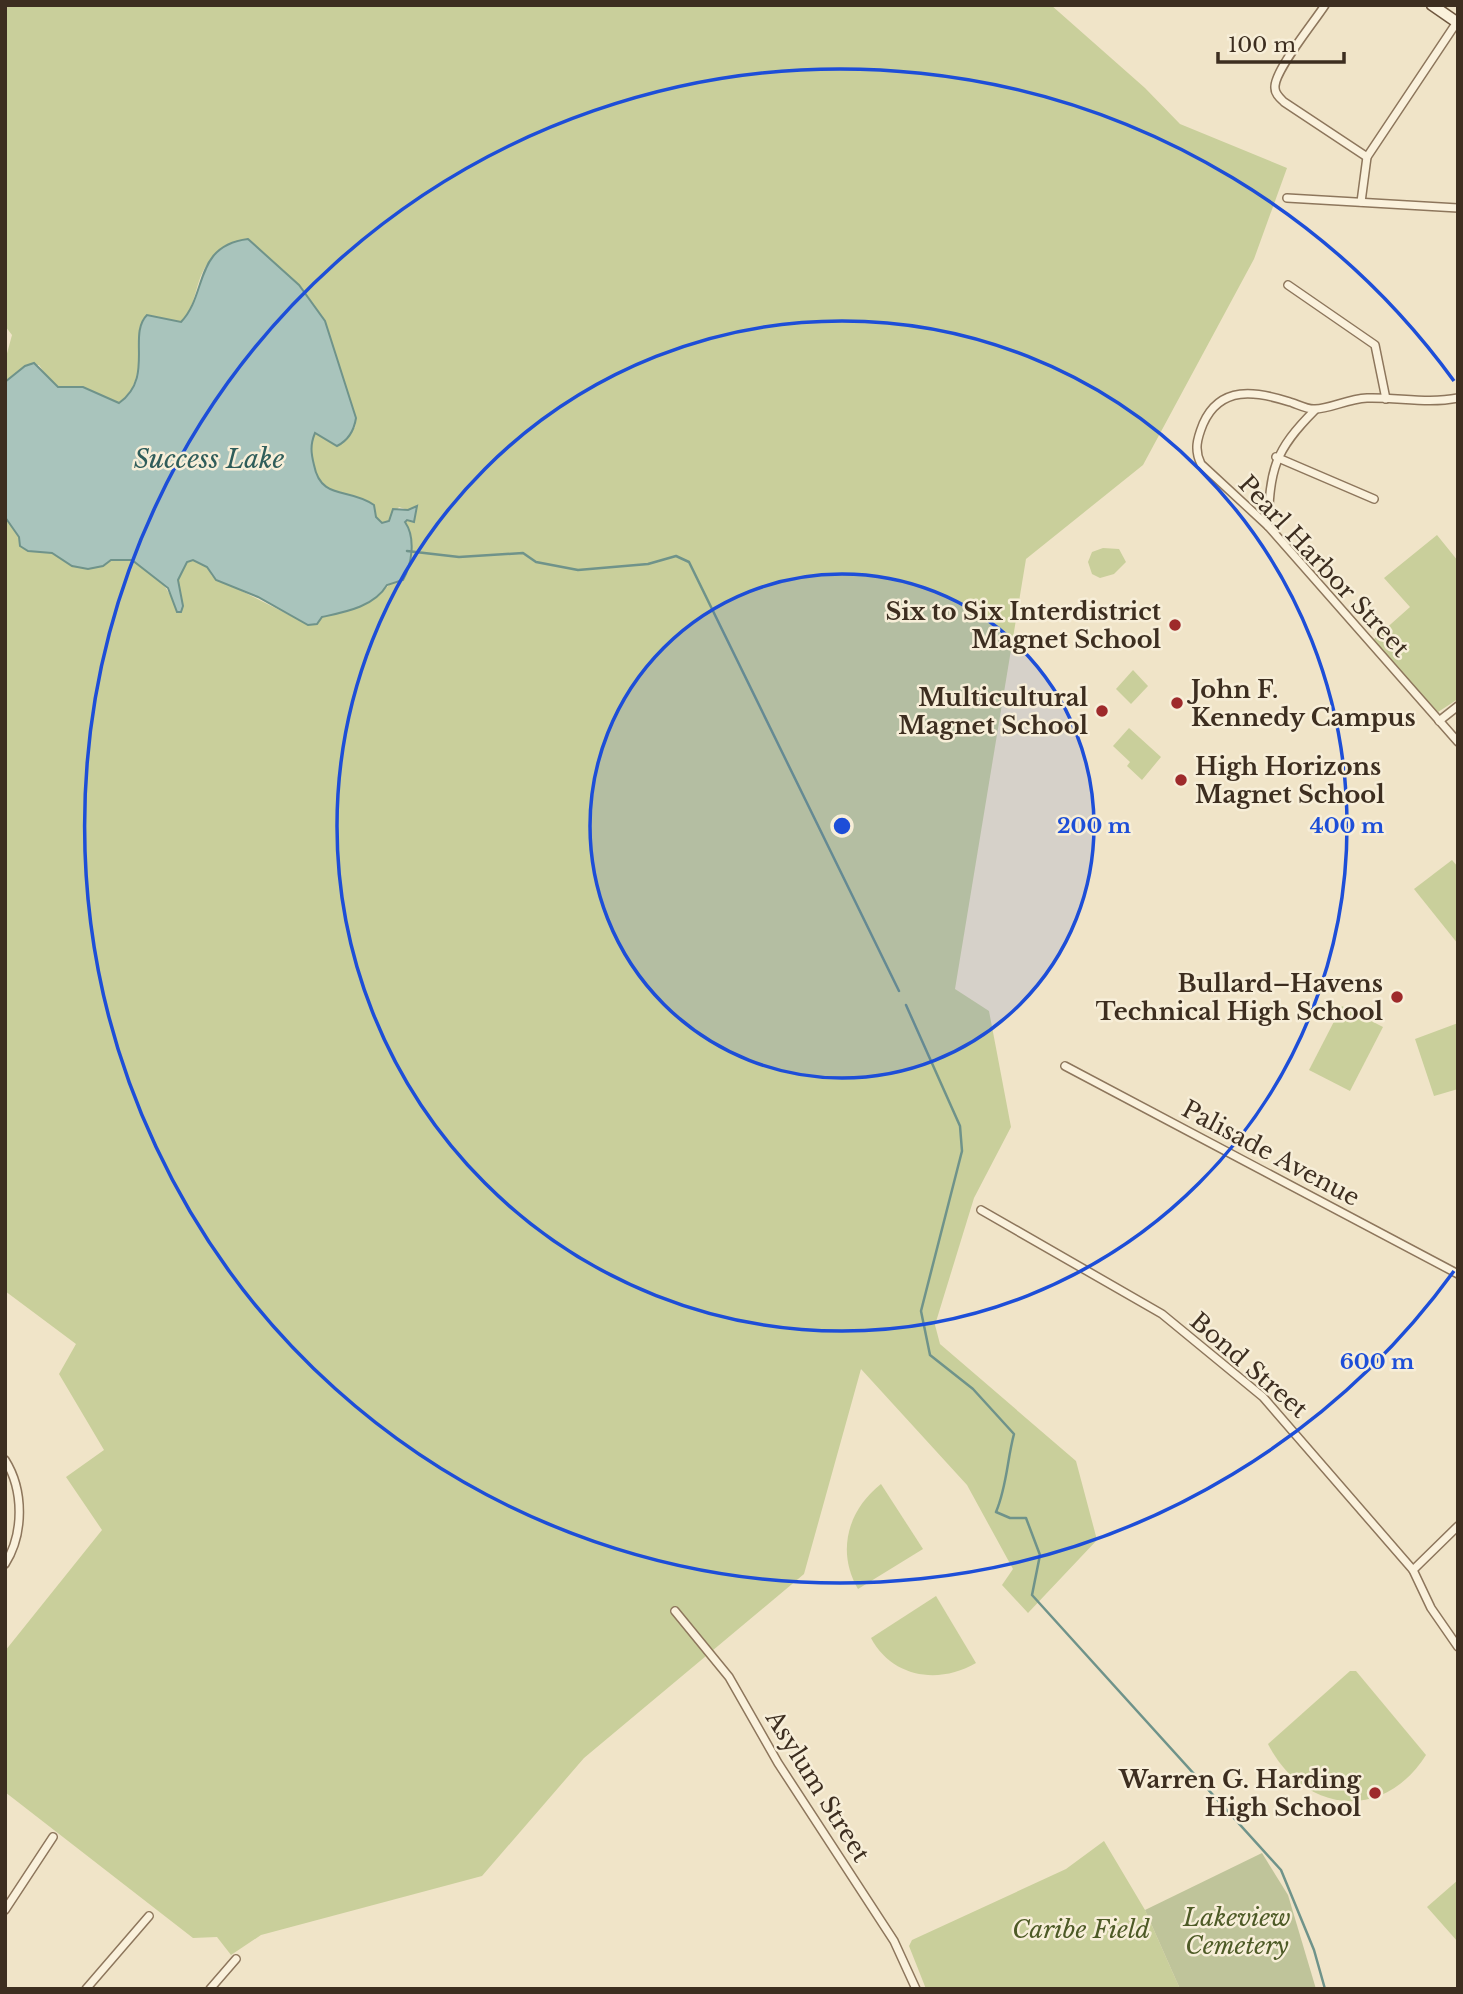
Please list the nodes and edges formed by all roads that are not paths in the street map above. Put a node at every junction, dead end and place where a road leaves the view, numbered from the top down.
1 (1325, 5) edge
2 (1432, 5) edge
3 (1457, 22) edge
4 (1367, 157) junction
5 (1287, 198) dead end
6 (1362, 202) junction
7 (1458, 208) edge
8 (1288, 285) dead end
9 (1458, 398) edge
10 (1386, 399) junction
11 (1315, 410) junction
12 (1276, 457) junction
13 (1374, 499) dead end
14 (1268, 526) junction
15 (1458, 706) edge
16 (1438, 721) junction
17 (1458, 742) edge
18 (1065, 1066) dead end
19 (981, 1210) dead end
20 (1458, 1274) edge
21 (5, 1460) edge
22 (1458, 1526) edge
23 (5, 1564) edge
24 (1413, 1570) junction
25 (675, 1611) dead end
26 (1458, 1647) edge
27 (53, 1837) dead end
28 (5, 1910) edge
29 (149, 1916) dead end
30 (236, 1959) dead end
31 (86, 1989) edge
32 (210, 1989) edge
33 (916, 1989) edge

1 - 4 street
2 - 3 street
3 - 4 street
4 - 6 street
5 - 6 street
6 - 7 street
8 - 10 street
9 - 10 street
10 - 11 street
11 - 12 street
11 - 14 street, Pearl Harbor Street
12 - 13 street
12 - 14 street
14 - 16 street, Pearl Harbor Street
15 - 16 street
16 - 17 street, Pearl Harbor Street
18 - 20 street, Palisade Avenue
19 - 24 street, Bond Street
21 - 23 street
22 - 24 street
24 - 26 street, Bond Street
25 - 33 street, Asylum Street
27 - 28 street
29 - 31 street
30 - 32 street

